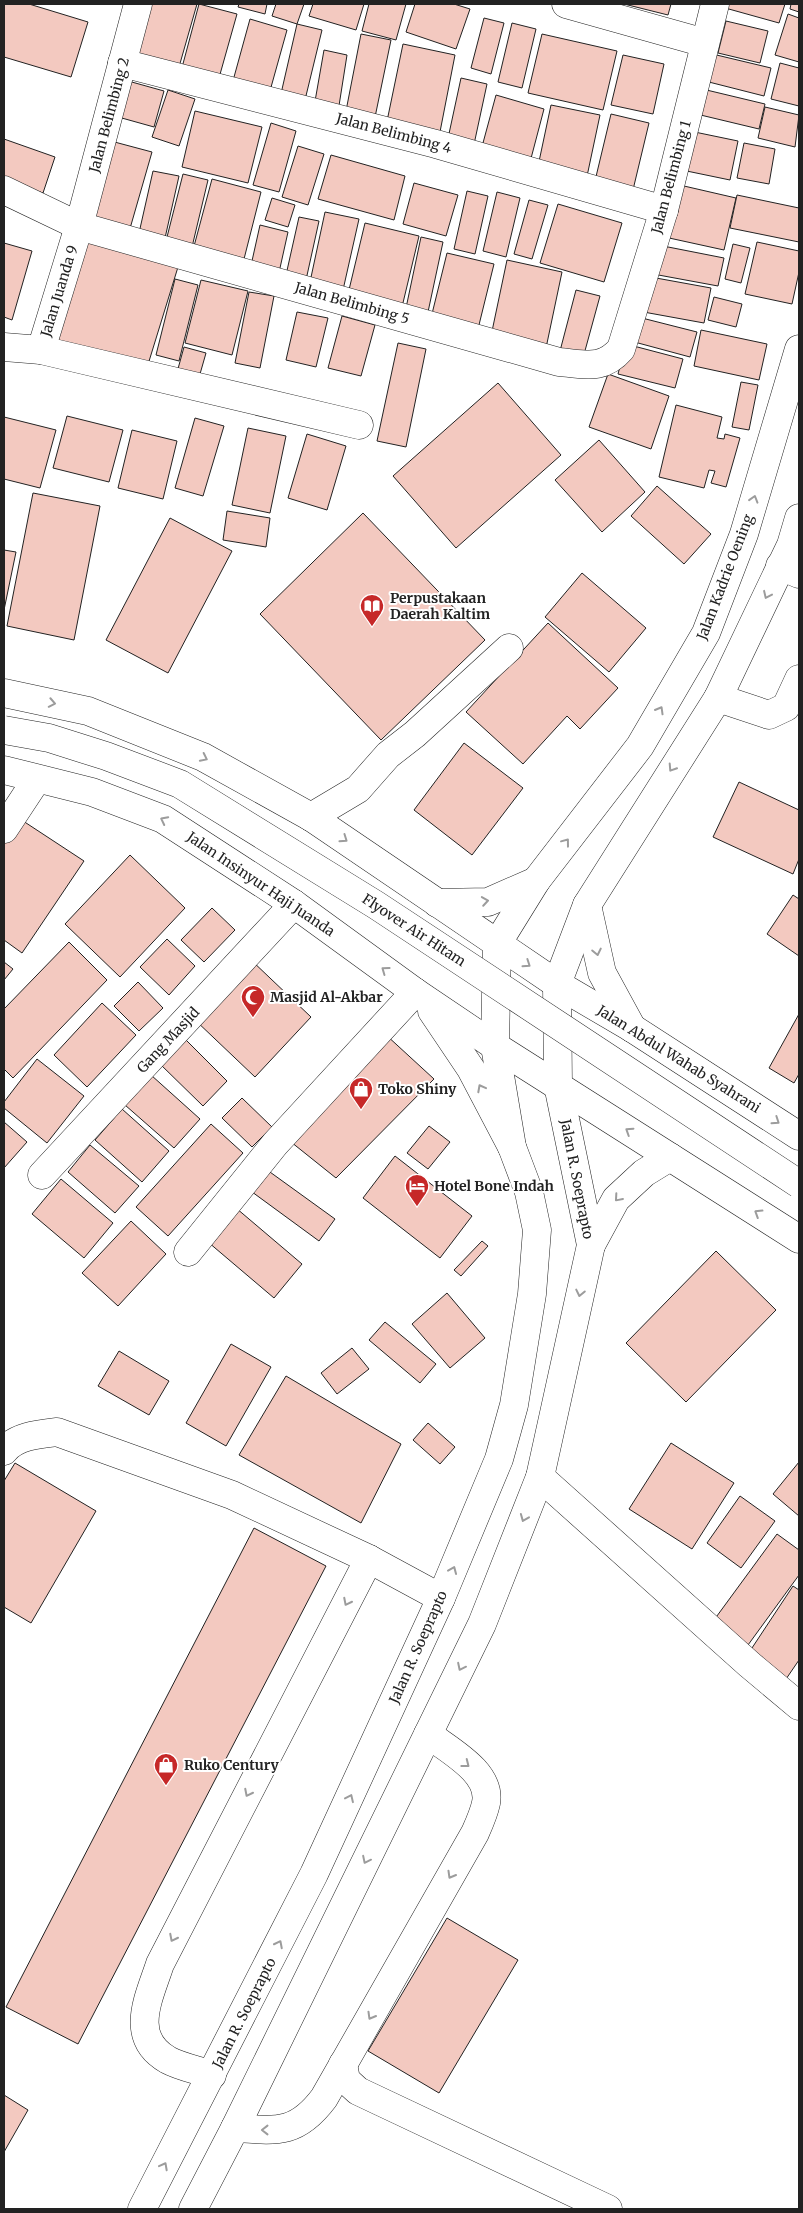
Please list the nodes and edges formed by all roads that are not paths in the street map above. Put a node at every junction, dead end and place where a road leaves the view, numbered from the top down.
1 (138, 4) edge
2 (566, 4) edge
3 (715, 4) edge
4 (705, 43) junction
5 (122, 63) junction
6 (4, 190) edge
7 (664, 210) junction
8 (79, 226) junction
9 (4, 347) edge
10 (622, 349) joint
11 (799, 349) edge
12 (41, 350) junction
13 (359, 425) dead end
14 (799, 522) edge
15 (790, 570) edge
16 (509, 648) dead end
17 (799, 679) edge
18 (4, 694) edge
19 (718, 698) junction
20 (793, 709) edge
21 (4, 730) edge
22 (4, 770) edge
23 (37, 779) junction
24 (311, 816) junction
25 (4, 829) edge
26 (536, 881) junction
27 (437, 903) junction
28 (294, 904) junction
29 (587, 905) junction
30 (498, 944) junction
31 (556, 984) junction
32 (420, 996) junction
33 (632, 1028) junction
34 (495, 1046) junction
35 (558, 1085) junction
36 (799, 1136) edge
37 (512, 1146) junction
38 (670, 1157) junction
39 (42, 1176) dead end
40 (799, 1184) edge
41 (799, 1239) edge
42 (591, 1245) junction
43 (188, 1252) dead end
44 (4, 1452) edge
45 (540, 1477) junction
46 (369, 1559) junction
47 (441, 1598) junction
48 (799, 1706) edge
49 (428, 1734) junction
50 (343, 2064) junction
51 (212, 2075) junction
52 (236, 2128) junction
53 (142, 2209) edge
54 (194, 2209) edge
55 (608, 2209) edge

1 - 5 main road, Jalan Belimbing 2
2 - 4 main road
3 - 4 main road, Jalan Belimbing 1
4 - 7 main road, Jalan Belimbing 1
5 - 7 main road, Jalan Belimbing 4
5 - 8 main road, Jalan Belimbing 2
6 - 8 main road, Jalan Belimbing 5
7 - 10 main road, Jalan Belimbing 1
8 - 10 main road, Jalan Belimbing 5
8 - 12 main road, Jalan Juanda 9
9 - 12 main road, Jalan Juanda 9
26 -> 11 main road, Jalan Kadrie Oening
12 - 13 main road
14 - 15 main road
15 -> 19 main road
16 - 24 main road
17 - 20 main road
18 -> 24 main road
19 - 20 main road
19 -> 29 main road
21 - 40 main road, Flyover Air Hitam, bridge
22 - 23 main road, Jalan Insinyur Haji Juanda
23 - 25 main road
28 -> 23 main road, Jalan Insinyur Haji Juanda
24 -> 27 main road
27 -> 26 main road
26 - 30 main road, Jalan Kadrie Oening
27 - 30 main road
32 -> 28 main road, Jalan Insinyur Haji Juanda
28 - 39 main road, Gang Masjid
29 - 31 main road
29 -> 33 main road
30 -> 31 main road, Jalan Abdul Wahab Syahrani
30 - 34 main road, Jalan R. Soeprapto
31 - 33 main road, Jalan Abdul Wahab Syahrani
31 - 35 main road, Jalan R. Soeprapto
32 - 34 main road, Jalan Insinyur Haji Juanda
37 -> 32 main road
32 - 43 main road
33 -> 36 main road, Jalan Abdul Wahab Syahrani
34 - 35 main road, Jalan Insinyur Haji Juanda
34 - 37 main road, Jalan R. Soeprapto
38 -> 35 main road
35 - 42 main road, Jalan R. Soeprapto
47 -> 37 main road, Jalan R. Soeprapto
41 -> 38 main road
38 -> 42 main road
42 -> 45 main road, Jalan R. Soeprapto
44 - 46 main road
45 - 48 main road
45 -> 49 main road, Jalan R. Soeprapto
46 - 47 main road
46 -> 51 main road
51 -> 47 main road, Jalan R. Soeprapto
49 -> 50 main road
49 -> 52 main road, Jalan R. Soeprapto
50 -> 52 main road
50 - 55 main road
53 -> 51 main road, Jalan R. Soeprapto
52 - 54 main road, Jalan R. Soeprapto

